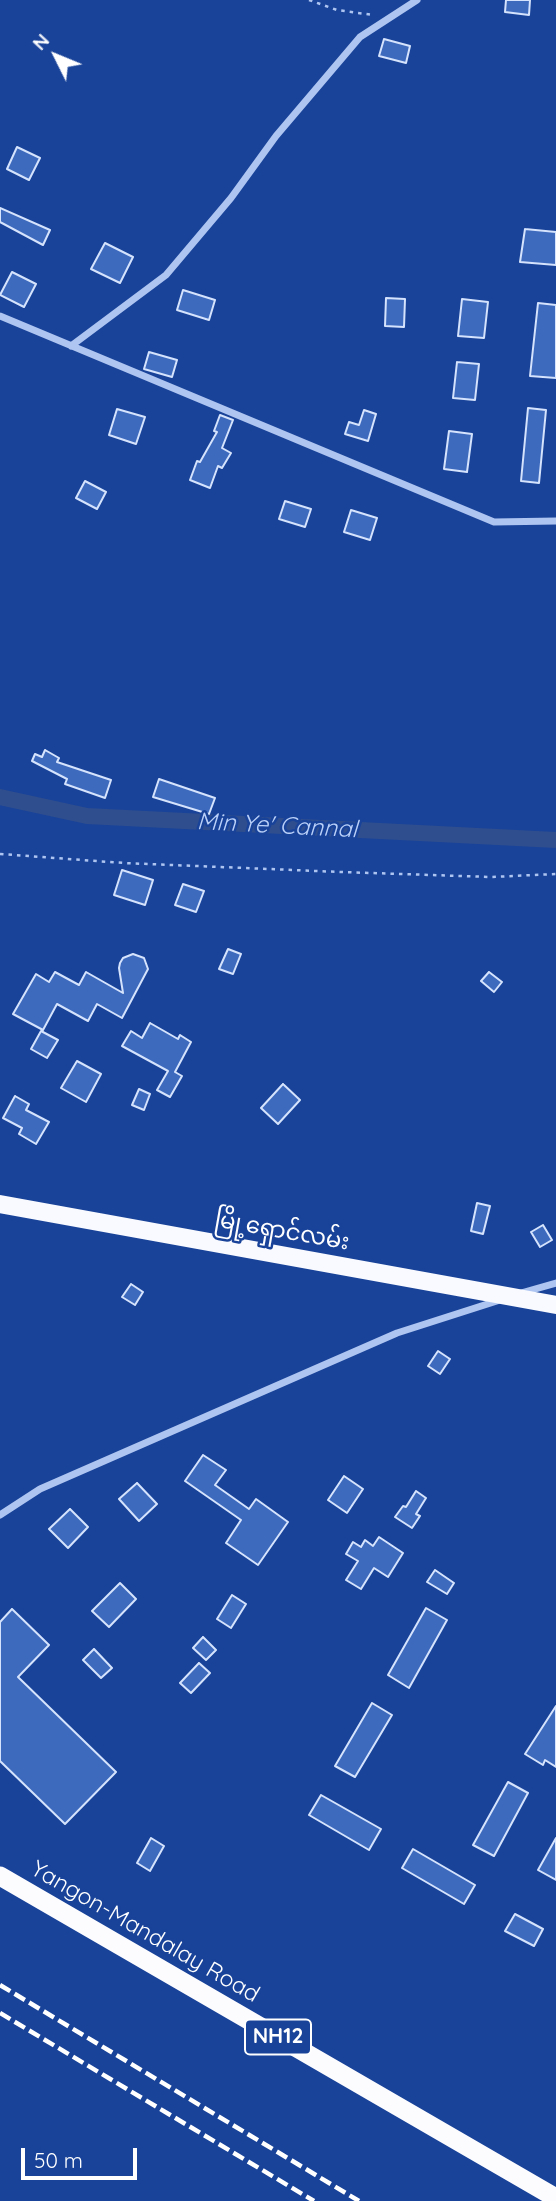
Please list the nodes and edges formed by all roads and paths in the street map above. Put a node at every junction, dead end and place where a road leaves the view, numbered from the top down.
1 (309, 0) edge
2 (417, 0) edge
3 (391, 18) junction
4 (0, 316) edge
5 (71, 346) junction
6 (556, 521) edge
7 (0, 854) edge
8 (556, 874) edge
9 (0, 1203) edge
10 (556, 1283) edge
11 (507, 1298) junction
12 (556, 1306) edge
13 (0, 1515) edge
14 (0, 1876) edge
15 (556, 2198) edge

1 - 3 path
2 - 3 street
3 - 5 street
4 - 5 street
5 - 6 street
7 - 8 path
9 - 11 main road, မြို့ရှောင်လမ်း
10 - 11 street
11 - 12 main road, မြို့ရှောင်လမ်း
11 - 13 street
14 - 15 highway, Yangon-Mandalay Road / NH12

